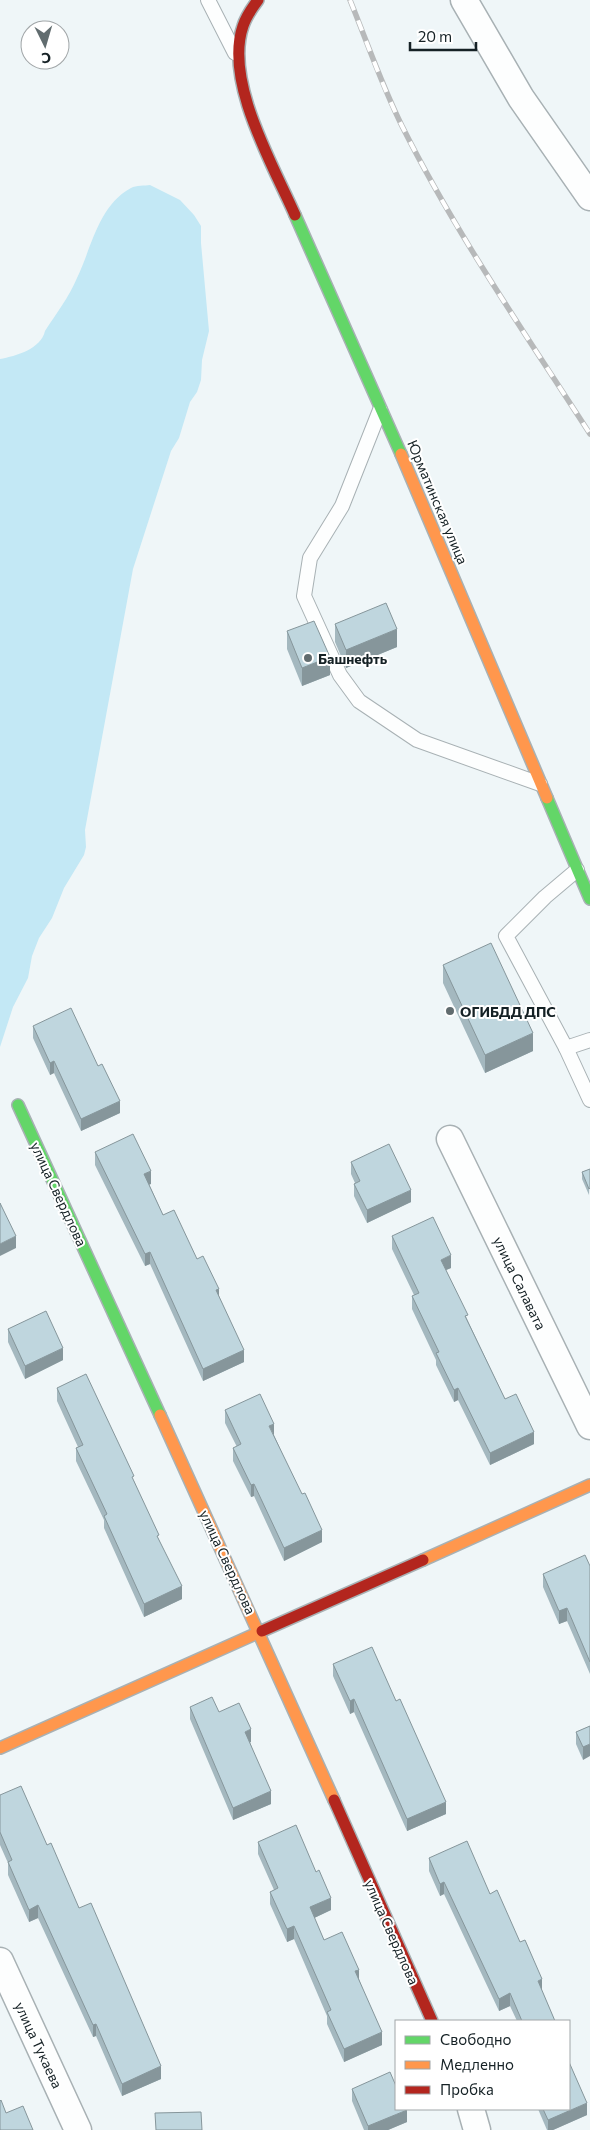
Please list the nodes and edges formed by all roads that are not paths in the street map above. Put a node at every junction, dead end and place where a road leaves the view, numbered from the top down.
1 (208, 0) edge
2 (258, 0) edge
3 (464, 0) edge
4 (238, 58) junction
5 (590, 197) edge
6 (381, 407) junction
7 (540, 784) junction
8 (577, 870) junction
9 (590, 899) edge
10 (590, 1040) edge
11 (566, 1048) junction
12 (590, 1100) edge
13 (18, 1105) dead end
14 (450, 1139) dead end
15 (590, 1426) edge
16 (590, 1485) edge
17 (260, 1633) junction
18 (0, 1748) edge
19 (0, 1960) edge
20 (432, 2020) edge
21 (471, 2110) edge
22 (78, 2130) edge
23 (477, 2130) edge

1 - 4 lane
2 - 4 street, Юрматинская улица
3 - 5 street
4 - 6 street, Юрматинская улица
6 - 7 street, Юрматинская улица
6 - 7 lane
7 - 8 street, Юрматинская улица
8 - 9 street, Юрматинская улица
8 - 11 lane
10 - 11 lane
11 - 12 lane
13 - 17 street, улица Свердлова
14 - 15 street, улица Салавата
16 - 17 street
17 - 18 street
17 - 20 street, улица Свердлова
19 - 22 street, улица Тукаева
21 - 23 street

